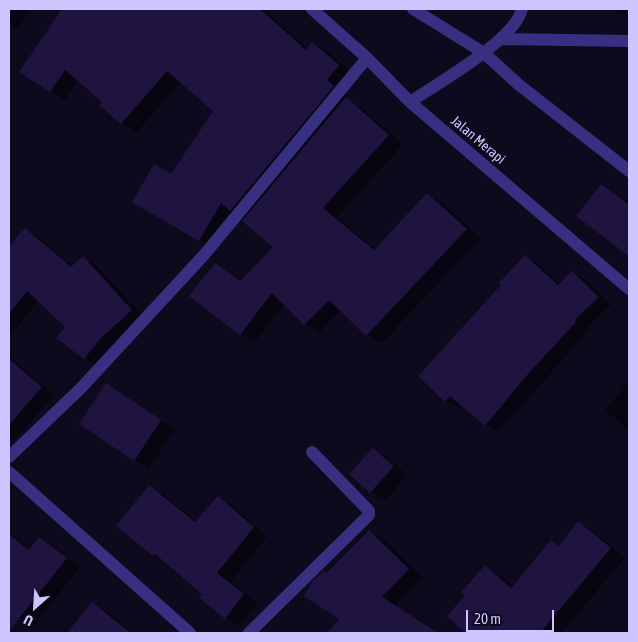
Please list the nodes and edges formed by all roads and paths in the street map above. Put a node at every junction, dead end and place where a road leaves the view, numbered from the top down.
1 (312, 9) edge
2 (413, 9) edge
3 (522, 9) edge
4 (502, 39) junction
5 (629, 41) edge
6 (484, 53) junction
7 (367, 58) junction
8 (410, 102) junction
9 (629, 171) edge
10 (629, 289) edge
11 (312, 452) dead end
12 (9, 457) edge
13 (9, 472) edge
14 (190, 633) edge
15 (249, 633) edge

1 - 7 street, Jalan Merapi
2 - 6 street
3 - 4 street
4 - 5 street
4 - 6 street
6 - 8 street
6 - 9 street
7 - 8 street, Jalan Merapi
7 - 12 street
8 - 10 street, Jalan Merapi
11 - 15 street
13 - 14 street

